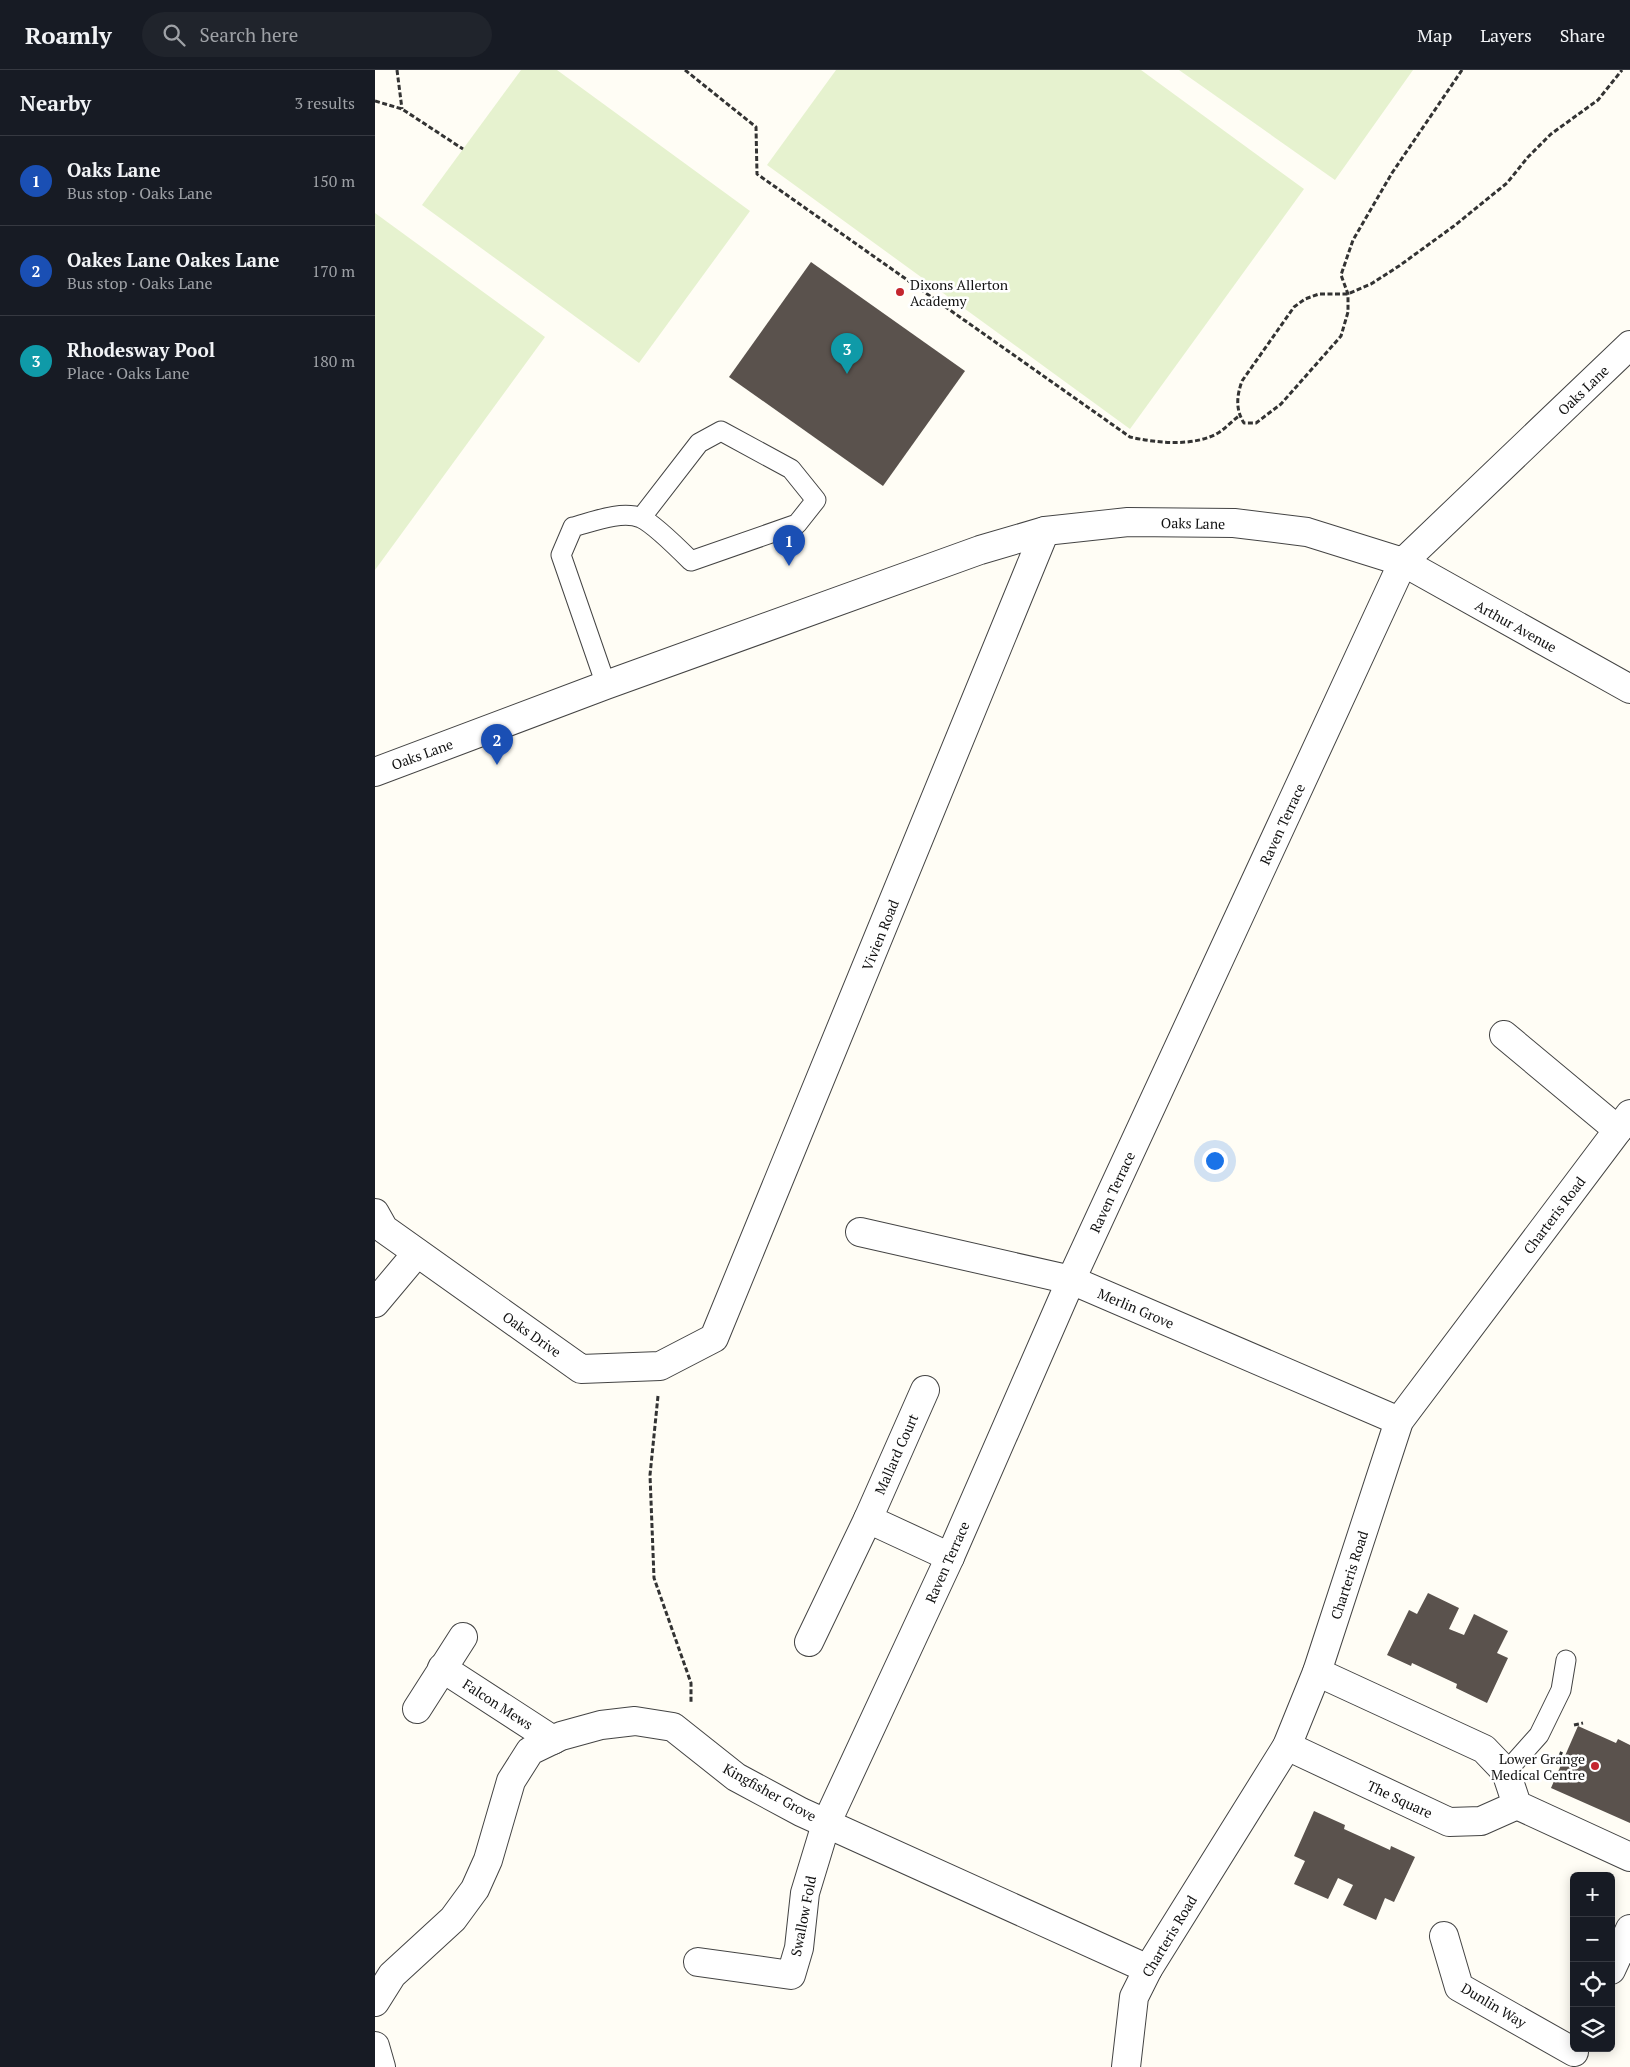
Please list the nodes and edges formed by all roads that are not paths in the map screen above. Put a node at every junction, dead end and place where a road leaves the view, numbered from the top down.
1 (1630, 345) edge
2 (641, 518) junction
3 (1045, 531) junction
4 (1403, 562) junction
5 (606, 685) junction
6 (1630, 689) edge
7 (375, 772) edge
8 (1504, 1035) dead end
9 (1624, 1122) edge
10 (375, 1213) edge
11 (860, 1232) dead end
12 (417, 1253) junction
13 (1071, 1280) junction
14 (375, 1304) edge
15 (714, 1338) joint
16 (925, 1390) dead end
17 (1399, 1421) junction
18 (868, 1518) junction
19 (949, 1558) junction
20 (463, 1637) dead end
21 (809, 1642) dead end
22 (1566, 1660) dead end
23 (442, 1668) junction
24 (1317, 1672) junction
25 (417, 1709) dead end
26 (553, 1740) junction
27 (1287, 1746) junction
28 (1506, 1772) junction
29 (1517, 1805) junction
30 (826, 1824) junction
31 (1630, 1857) edge
32 (1630, 1929) edge
33 (1444, 1936) dead end
34 (698, 1962) dead end
35 (1615, 1962) edge
36 (1147, 1970) junction
37 (375, 2002) edge
38 (375, 2046) edge
39 (1571, 2056) edge
40 (381, 2067) edge
41 (1126, 2067) edge

1 - 4 street, Oaks Lane
2 - 2 lane
2 - 5 lane
3 - 4 street, Oaks Lane
3 - 5 street, Oaks Lane
3 - 15 street, Vivien Road
4 - 6 street, Arthur Avenue
4 - 13 street, Raven Terrace
5 - 7 street, Oaks Lane
8 - 9 street
9 - 17 street, Charteris Road
10 - 12 street, Oaks Drive
11 - 13 street, Merlin Grove
12 - 14 street
12 - 15 street, Oaks Drive
13 - 17 street, Merlin Grove
13 - 19 street, Raven Terrace
16 - 18 street, Mallard Court
17 - 24 street, Charteris Road
18 - 19 street
18 - 21 street, Mallard Court
19 - 30 street, Raven Terrace
20 - 23 street
22 - 28 lane
23 - 25 street
23 - 26 street, Falcon Mews
24 - 27 street, Charteris Road
24 - 28 street
26 - 30 street, Kingfisher Grove
26 - 37 street, Kingfisher Grove
27 - 29 street, The Square
27 - 36 street, Charteris Road
28 - 29 street
29 - 31 street
30 - 34 street, Swallow Fold
30 - 36 street, Kingfisher Grove
32 - 35 street
33 - 39 street, Dunlin Way
36 - 41 street, Charteris Road
38 - 40 street

